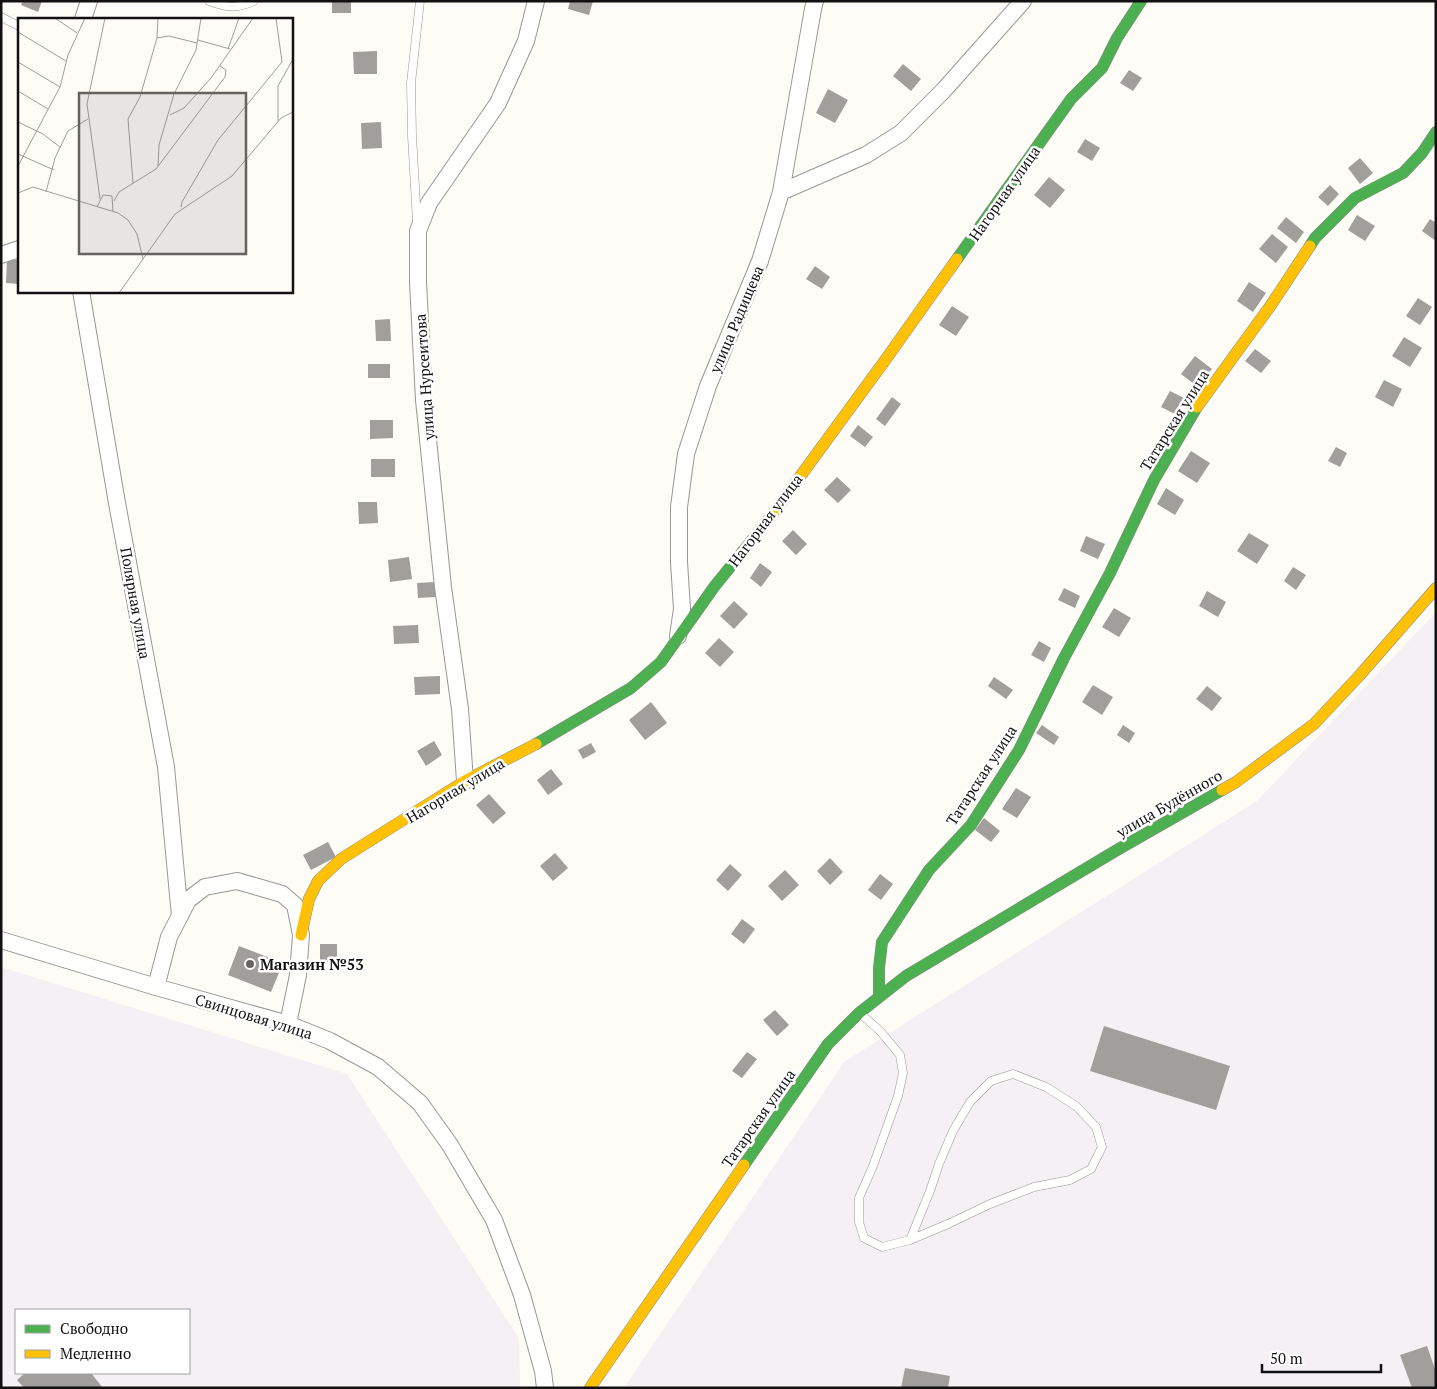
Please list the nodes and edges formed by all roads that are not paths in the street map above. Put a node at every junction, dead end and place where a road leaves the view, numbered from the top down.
1 (89, 1) edge
2 (209, 1) edge
3 (254, 1) edge
4 (420, 1) edge
5 (536, 1) edge
6 (815, 1) edge
7 (1023, 1) edge
8 (1141, 1) edge
9 (1, 17) edge
10 (83, 18) edge
11 (18, 26) edge
12 (1436, 132) edge
13 (782, 192) junction
14 (418, 231) junction
15 (18, 249) edge
16 (1, 256) edge
17 (81, 292) edge
18 (1436, 588) edge
19 (678, 638) junction
20 (465, 781) junction
21 (180, 916) junction
22 (301, 935) junction
23 (1, 940) edge
24 (156, 987) junction
25 (879, 997) junction
26 (859, 1013) junction
27 (288, 1024) junction
28 (910, 1240) junction
29 (545, 1388) edge
30 (590, 1388) edge

1 - 10 street
2 - 3 lane
4 - 14 lane
5 - 14 street, улица Нурсеитова
6 - 13 street, улица Радищева
7 - 13 street
8 - 19 street, Нагорная улица
9 - 11 lane
12 - 25 street, Татарская улица
13 - 19 street, улица Радищева
14 - 20 street, улица Нурсеитова
15 - 16 street
17 - 21 street, Полярная улица
18 - 25 street, улица Будённого
19 - 20 street, Нагорная улица
20 - 22 street, Нагорная улица
21 - 22 street
21 - 24 street
22 - 27 street
23 - 24 street, Свинцовая улица
24 - 27 street, Свинцовая улица
25 - 26 street, Татарская улица
26 - 28 lane
26 - 30 street, Татарская улица
27 - 29 street, Свинцовая улица
28 - 28 lane

